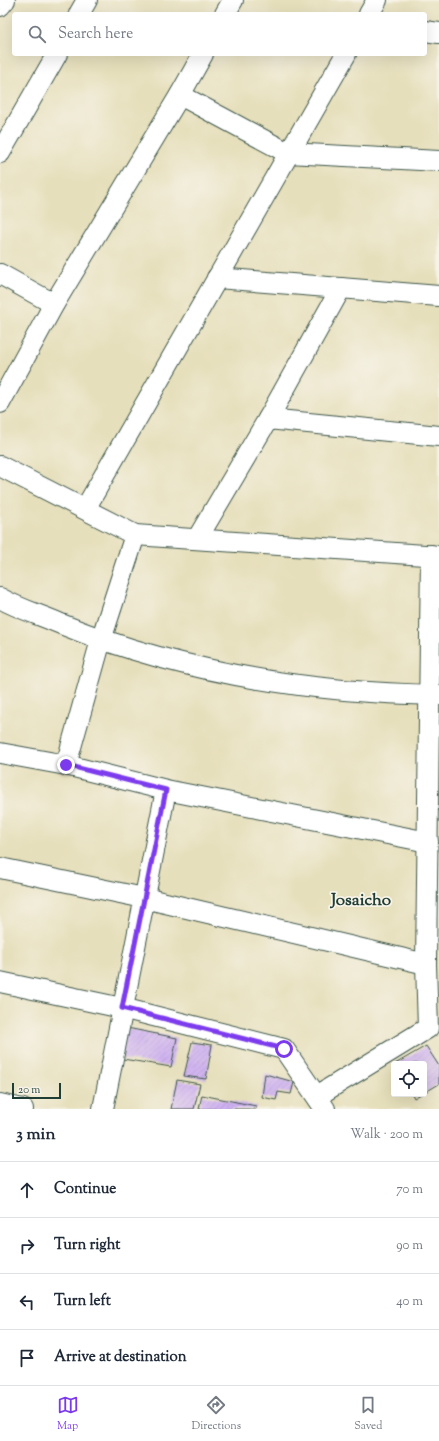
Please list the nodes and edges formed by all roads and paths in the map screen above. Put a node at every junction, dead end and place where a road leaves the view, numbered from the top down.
1 (5, 0) edge
2 (87, 0) edge
3 (376, 0) edge
4 (0, 6) edge
5 (80, 12) edge
6 (370, 12) edge
7 (427, 32) edge
8 (439, 33) edge
9 (56, 56) edge
10 (202, 56) edge
11 (345, 56) edge
12 (180, 94) junction
13 (288, 152) junction
14 (0, 153) edge
15 (439, 161) edge
16 (0, 274) edge
17 (217, 278) junction
18 (341, 288) junction
19 (439, 296) edge
20 (54, 304) junction
21 (0, 403) edge
22 (268, 419) junction
23 (439, 436) edge
24 (0, 466) edge
25 (85, 509) junction
26 (135, 535) junction
27 (197, 539) junction
28 (435, 555) edge
29 (0, 598) edge
30 (101, 640) junction
31 (434, 695) edge
32 (0, 753) edge
33 (66, 765) junction
34 (166, 790) junction
35 (428, 842) junction
36 (0, 868) edge
37 (144, 898) junction
38 (426, 964) junction
39 (0, 982) edge
40 (122, 1008) junction
41 (321, 1103) edge
42 (0, 1104) edge
43 (23, 1109) edge
44 (102, 1109) edge

1 - 4 street
2 - 5 street
3 - 6 street
7 - 8 street
9 - 14 street
10 - 12 street
11 - 13 street
12 - 13 street
12 - 20 street
13 - 15 street
13 - 17 street
16 - 20 street
17 - 18 street
17 - 25 street
18 - 19 street
18 - 22 street
20 - 21 street
22 - 23 street
22 - 27 street
24 - 25 street
25 - 26 street
26 - 27 street
26 - 30 street
27 - 28 street
28 - 31 street
29 - 30 street
30 - 31 street
30 - 33 street
31 - 35 street
32 - 33 street
33 - 34 street
34 - 35 street
34 - 37 street
35 - 38 street
36 - 37 street
37 - 38 street
37 - 40 street
38 - 41 street
39 - 40 street
40 - 41 street
40 - 44 street
42 - 43 street

